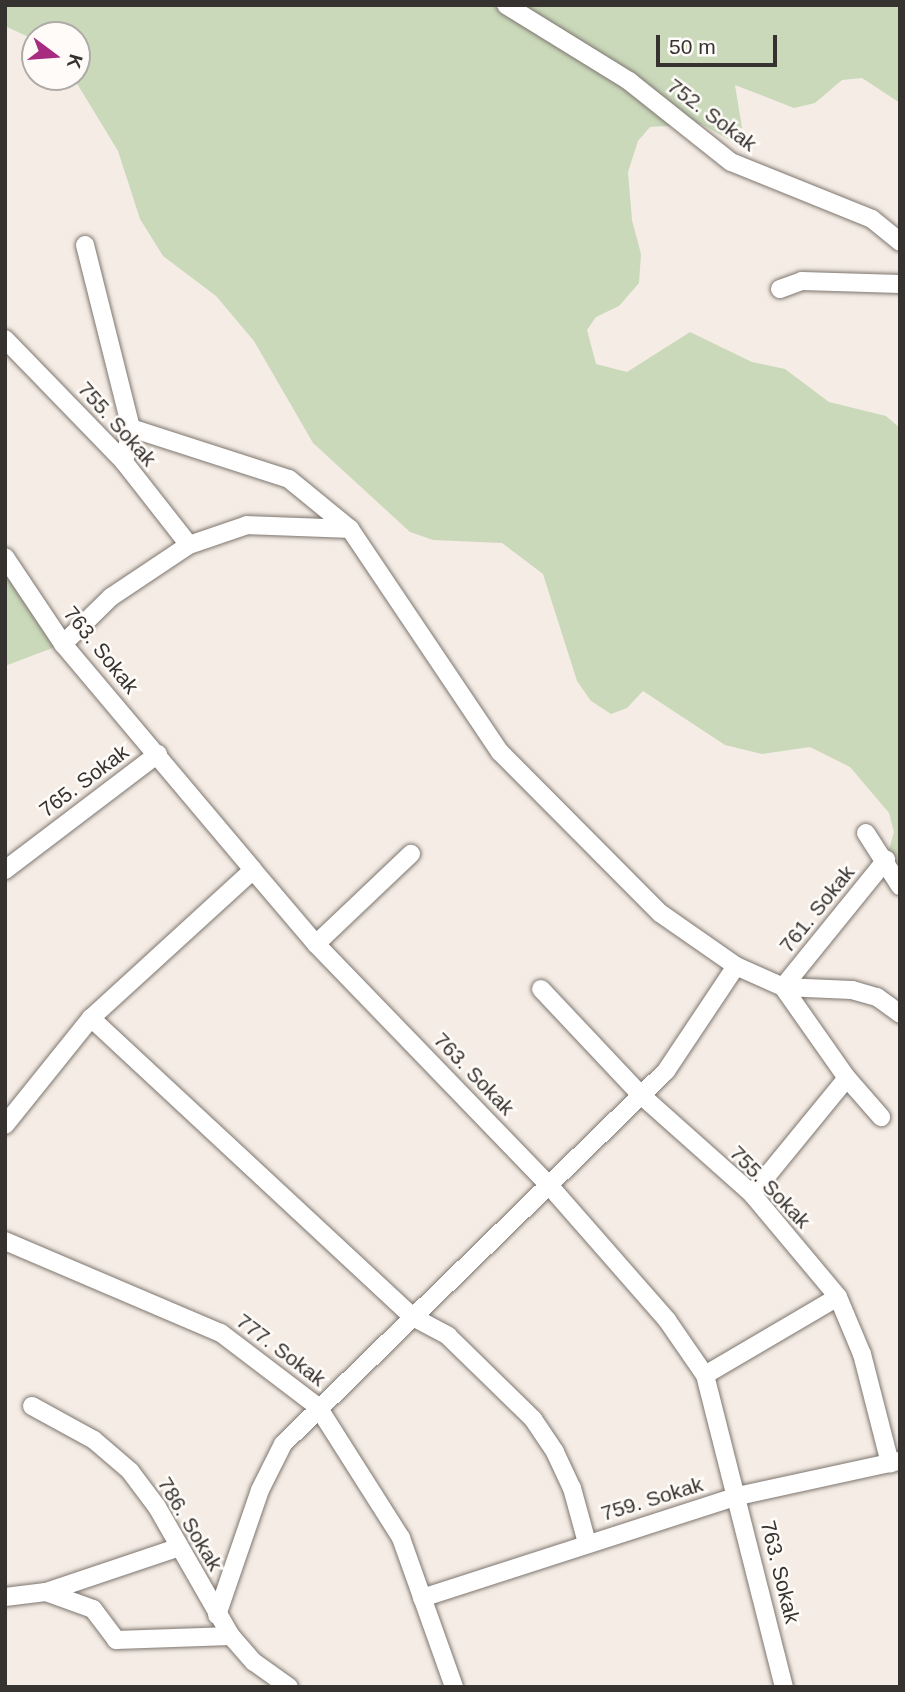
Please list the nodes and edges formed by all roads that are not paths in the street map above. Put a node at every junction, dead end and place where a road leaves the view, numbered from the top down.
1 (506, 5) edge
2 (900, 242) edge
3 (85, 245) dead end
4 (900, 284) edge
5 (780, 289) dead end
6 (5, 339) edge
7 (131, 428) junction
8 (124, 462) junction
9 (350, 529) junction
10 (189, 545) junction
11 (5, 557) edge
12 (63, 644) junction
13 (158, 754) junction
14 (866, 833) dead end
15 (411, 854) dead end
16 (886, 860) junction
17 (5, 870) edge
18 (253, 870) junction
19 (900, 886) edge
20 (316, 944) junction
21 (736, 967) junction
22 (783, 987) junction
23 (541, 989) dead end
24 (900, 1014) edge
25 (91, 1018) junction
26 (847, 1078) junction
27 (641, 1095) junction
28 (881, 1117) dead end
29 (5, 1125) edge
30 (548, 1184) junction
31 (752, 1194) junction
32 (5, 1241) edge
33 (838, 1297) junction
34 (413, 1317) junction
35 (705, 1375) junction
36 (32, 1406) dead end
37 (318, 1407) junction
38 (895, 1462) edge
39 (738, 1496) junction
40 (587, 1543) junction
41 (177, 1548) junction
42 (46, 1592) junction
43 (5, 1597) edge
44 (422, 1598) junction
45 (218, 1615) junction
46 (231, 1636) junction
47 (289, 1687) edge
48 (454, 1687) edge
49 (784, 1687) edge

1 - 2 street, 752. Sokak
3 - 7 street
4 - 5 street
6 - 8 street, 755. Sokak
7 - 8 street
7 - 9 street
8 - 10 street, 755. Sokak
9 - 10 street
9 - 21 street
10 - 12 street
11 - 12 street, 763. Sokak
12 - 13 street, 763. Sokak
13 - 17 street, 765. Sokak
13 - 18 street, 763. Sokak
14 - 16 street
15 - 20 street
16 - 19 street
16 - 22 street, 761. Sokak
18 - 20 street, 763. Sokak
18 - 25 street
20 - 30 street, 763. Sokak
21 - 22 street
21 - 27 street
22 - 24 street
22 - 26 street
23 - 27 street, 755. Sokak
25 - 29 street
25 - 34 street
26 - 28 street
26 - 31 street
27 - 30 street
27 - 31 street, 755. Sokak
30 - 34 street
30 - 35 street, 763. Sokak
31 - 33 street, 755. Sokak
32 - 37 street, 777. Sokak
33 - 35 street
33 - 38 street, 755. Sokak
34 - 37 street
34 - 40 street
35 - 39 street, 763. Sokak
36 - 41 street, 786. Sokak
37 - 44 street, 777. Sokak
37 - 45 street
38 - 39 street, 759. Sokak
39 - 40 street, 759. Sokak
39 - 49 street, 763. Sokak
40 - 44 street, 759. Sokak
41 - 42 street
41 - 45 street, 786. Sokak
42 - 43 street
42 - 46 street
44 - 48 street, 777. Sokak
45 - 46 street, 786. Sokak
46 - 47 street, 786. Sokak

